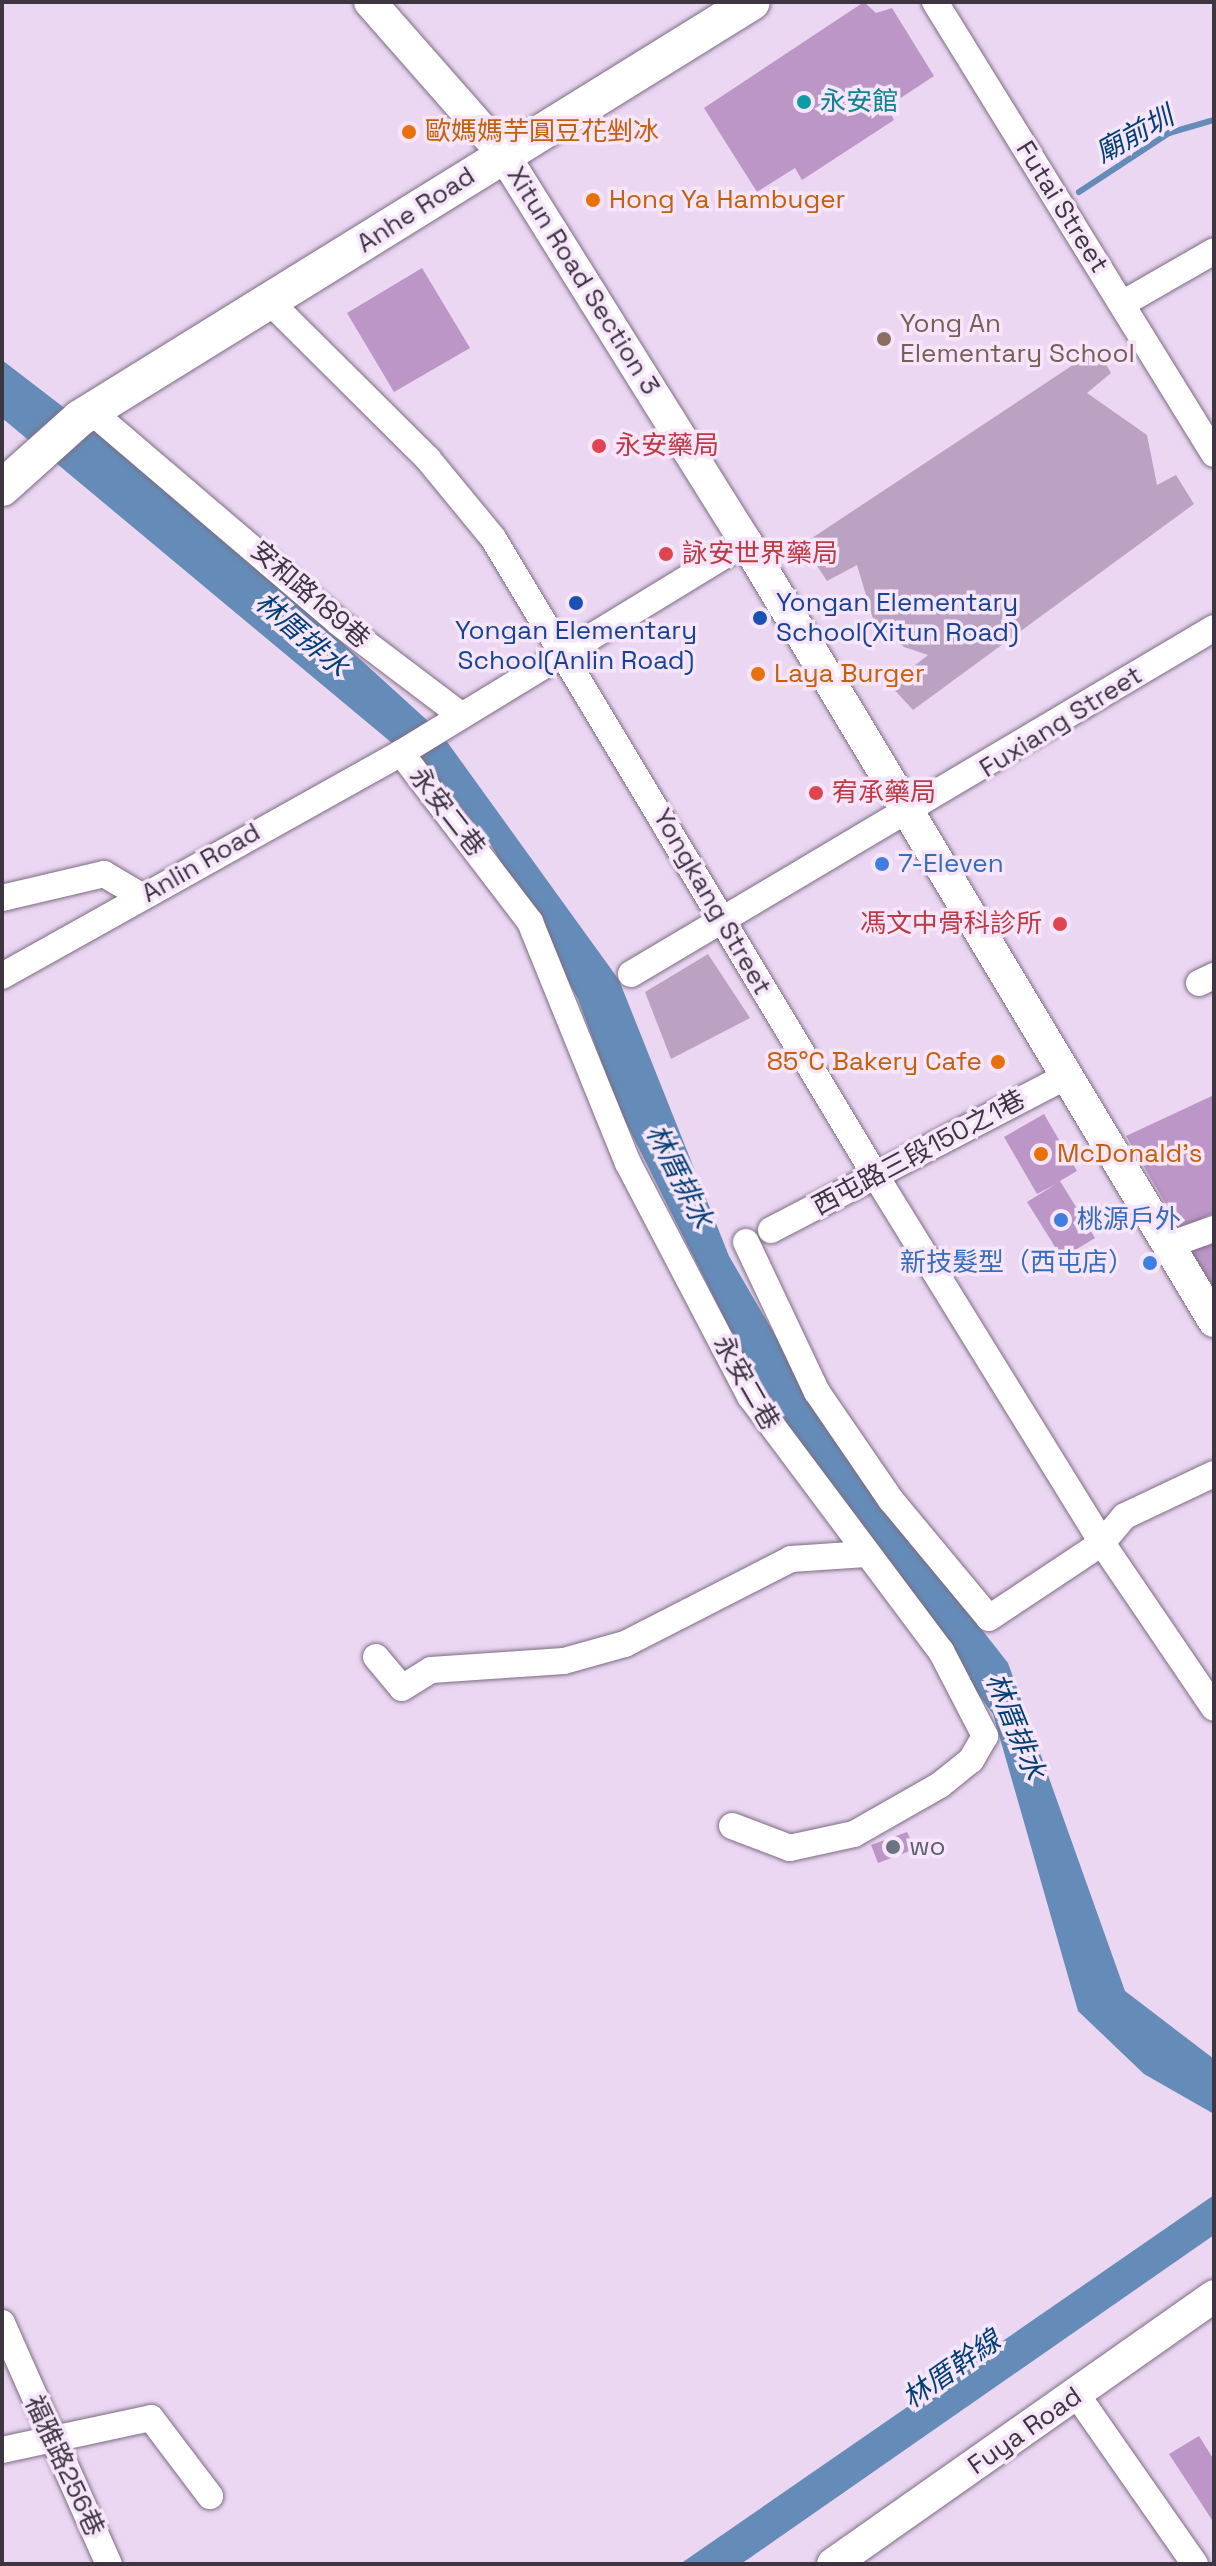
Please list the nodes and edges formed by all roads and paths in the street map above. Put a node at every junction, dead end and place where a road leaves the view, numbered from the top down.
1 (370, 2) edge
2 (752, 2) edge
3 (935, 2) edge
4 (502, 152) junction
5 (1214, 251) edge
6 (270, 302) junction
7 (1122, 304) junction
8 (86, 414) junction
9 (1214, 454) edge
10 (14, 480) edge
11 (746, 542) junction
12 (1214, 628) edge
13 (565, 651) junction
14 (455, 714) junction
15 (401, 753) junction
16 (907, 816) junction
17 (143, 897) junction
18 (2, 898) edge
19 (723, 922) junction
20 (631, 974) dead end
21 (2, 976) edge
22 (1067, 1076) junction
23 (877, 1178) junction
24 (1214, 1229) edge
25 (771, 1230) dead end
26 (746, 1242) dead end
27 (1169, 1245) junction
28 (1214, 1321) edge
29 (1214, 1474) edge
30 (1102, 1543) junction
31 (866, 1554) junction
32 (376, 1657) dead end
33 (1214, 1708) edge
34 (985, 1736) junction
35 (732, 1826) dead end
36 (878, 1830) dead end
37 (1214, 2296) edge
38 (2, 2323) edge
39 (1077, 2395) junction
40 (52, 2442) junction
41 (2, 2450) edge
42 (210, 2496) dead end
43 (109, 2564) edge
44 (833, 2564) edge
45 (1195, 2564) edge

1 - 4 street, Xitun Road Section 3
2 - 4 main road, Anhe Road
3 - 7 street, Futai Street
4 - 6 main road, Anhe Road
4 - 11 street, Xitun Road Section 3
5 - 7 street
6 - 8 main road, Anhe Road
6 - 13 street, Yongkang Street
7 - 9 street, Futai Street
8 - 10 main road, Anhe Road
8 - 14 street, 安和路189巷
11 - 13 street
11 - 16 street, Xitun Road Section 3
12 - 16 street, Fuxiang Street
13 - 14 street
13 - 19 street, Yongkang Street
14 - 15 street, Anlin Road
15 - 17 street, Anlin Road
15 - 31 street, 永安二巷
16 - 19 street, Fuxiang Street
16 - 22 street, Xitun Road Section 3
17 - 18 street
17 - 21 street, Anlin Road
19 - 20 street, Fuxiang Street
19 - 23 street, Yongkang Street
22 - 23 street, 西屯路三段150之1巷
22 - 27 street, Xitun Road Section 3
23 - 25 street, 西屯路三段150之1巷
23 - 30 street, Yongkang Street
24 - 27 street
26 - 30 street
27 - 28 street, Xitun Road Section 3
29 - 30 street
30 - 33 street, Yongkang Street
31 - 32 street
31 - 34 street, 永安二巷
34 - 35 street
34 - 36 street
37 - 39 street, Fuya Road
38 - 40 street, 福雅路256巷
39 - 44 street, Fuya Road
39 - 45 street
40 - 41 street
40 - 42 street
40 - 43 street, 福雅路256巷

